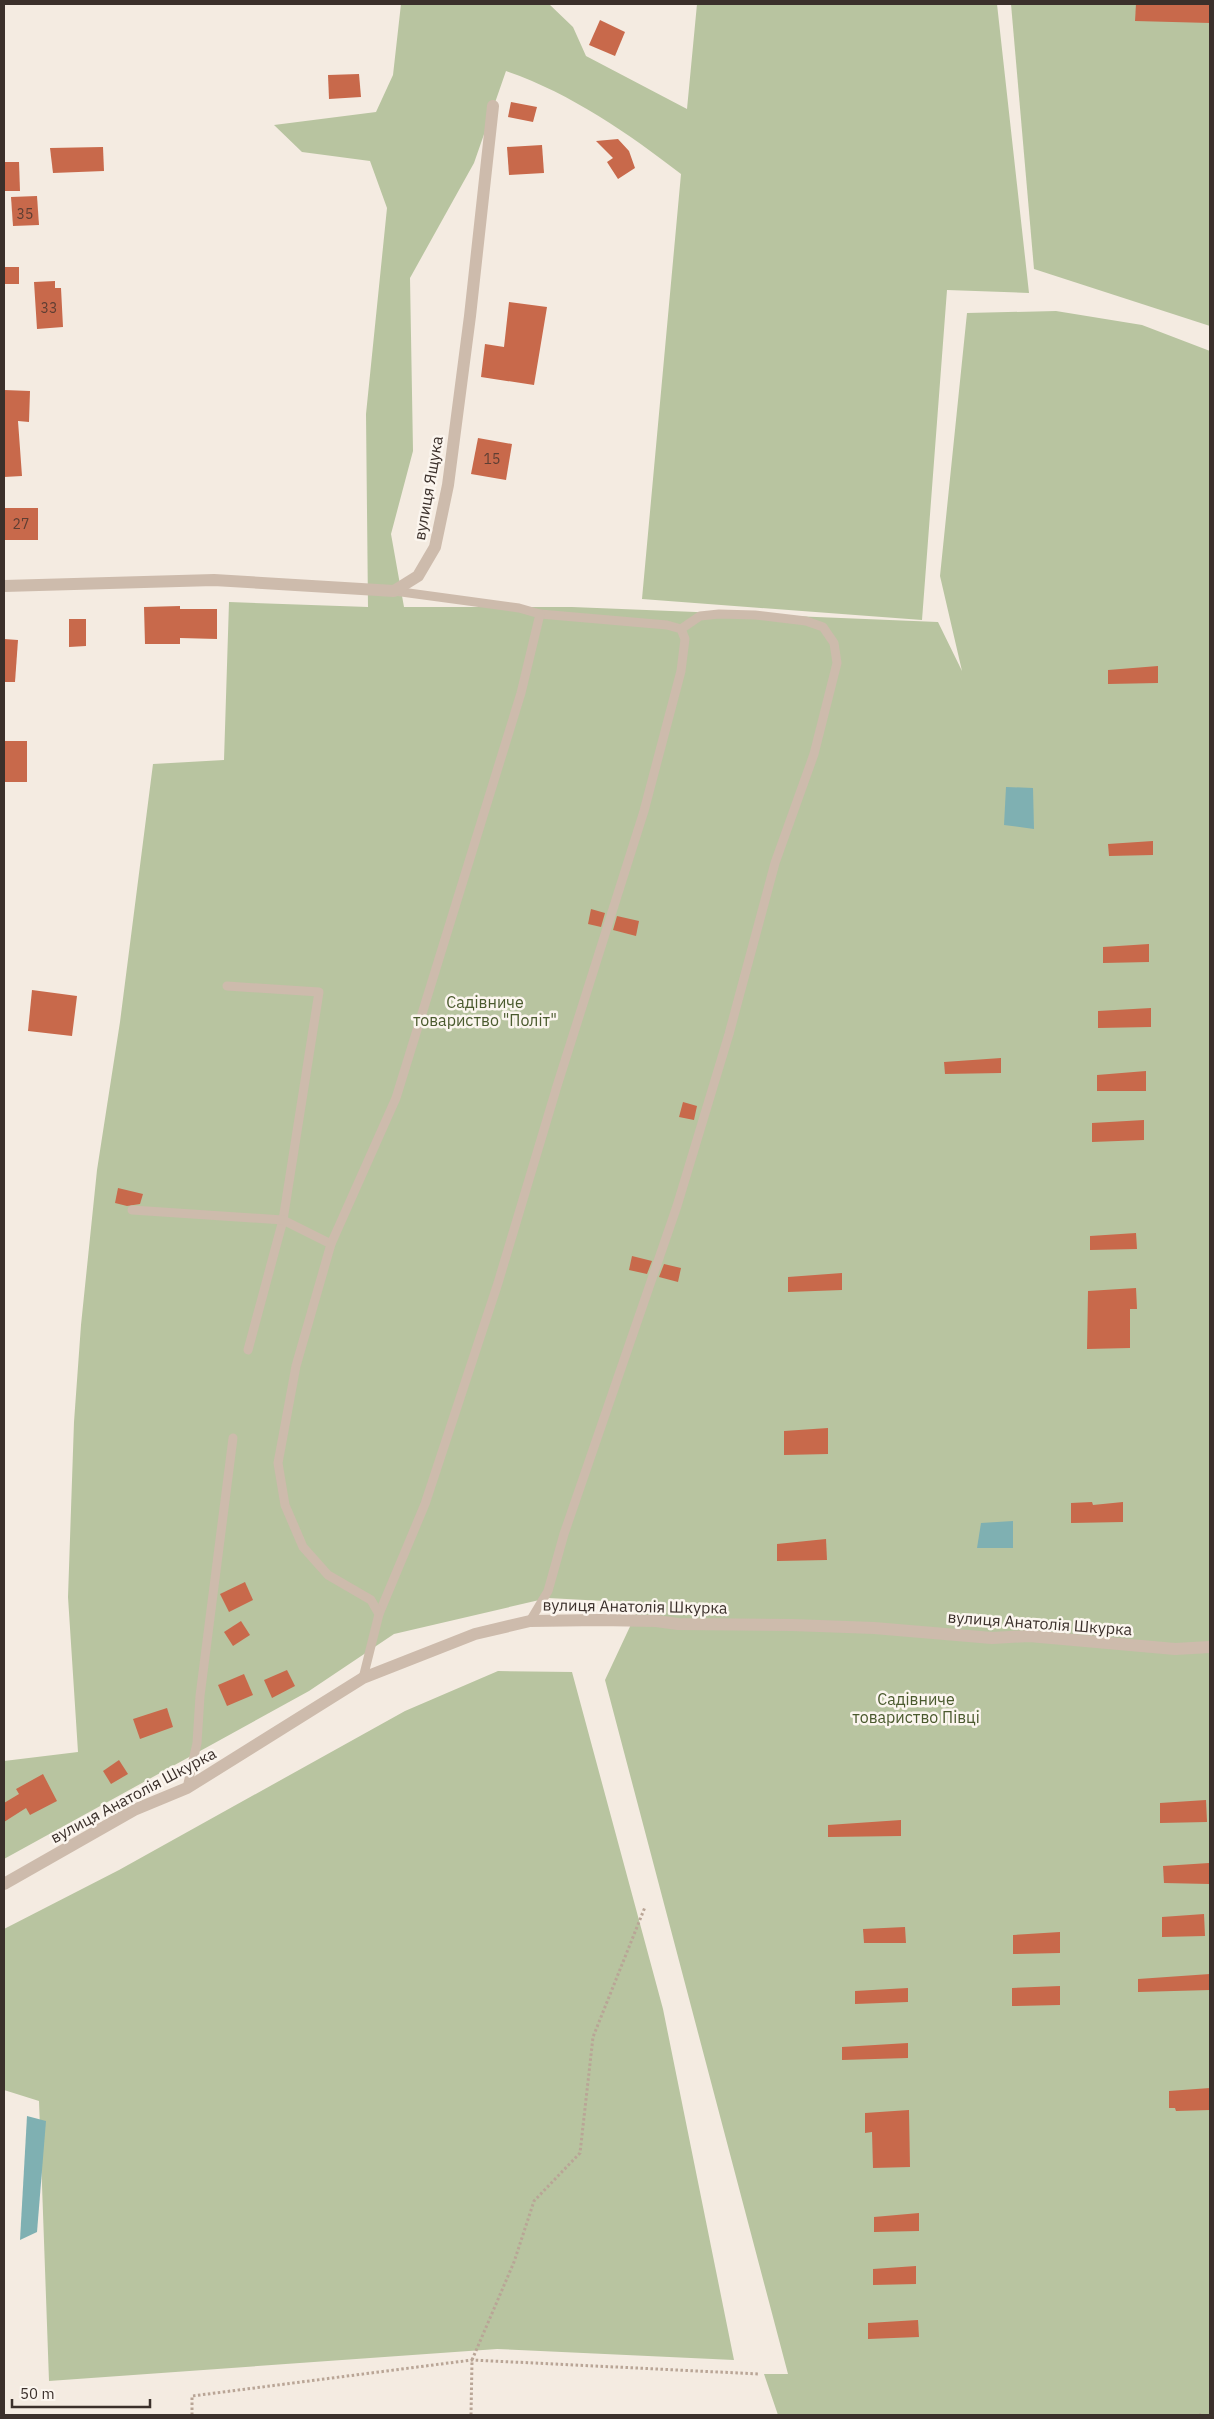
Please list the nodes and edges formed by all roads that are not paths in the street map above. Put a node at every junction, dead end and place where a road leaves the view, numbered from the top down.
1 (493, 106) dead end
2 (4, 586) edge
3 (394, 591) junction
4 (540, 614) junction
5 (681, 629) junction
6 (227, 986) dead end
7 (132, 1210) dead end
8 (283, 1220) junction
9 (331, 1244) junction
10 (248, 1350) dead end
11 (233, 1438) dead end
12 (379, 1614) junction
13 (530, 1621) junction
14 (1210, 1647) edge
15 (363, 1678) junction
16 (187, 1788) junction
17 (4, 1884) edge

1 - 3 street, вулиця Ящука
2 - 3 street
3 - 4 lane
4 - 5 lane
4 - 9 lane
5 - 12 lane
5 - 13 lane
6 - 8 lane
7 - 8 lane
8 - 9 lane
8 - 10 lane
9 - 12 lane
11 - 16 lane
12 - 15 lane
13 - 14 street, вулиця Анатолія Шкурка
13 - 15 street, вулиця Анатолія Шкурка
15 - 16 street, вулиця Анатолія Шкурка
16 - 17 street, вулиця Анатолія Шкурка

